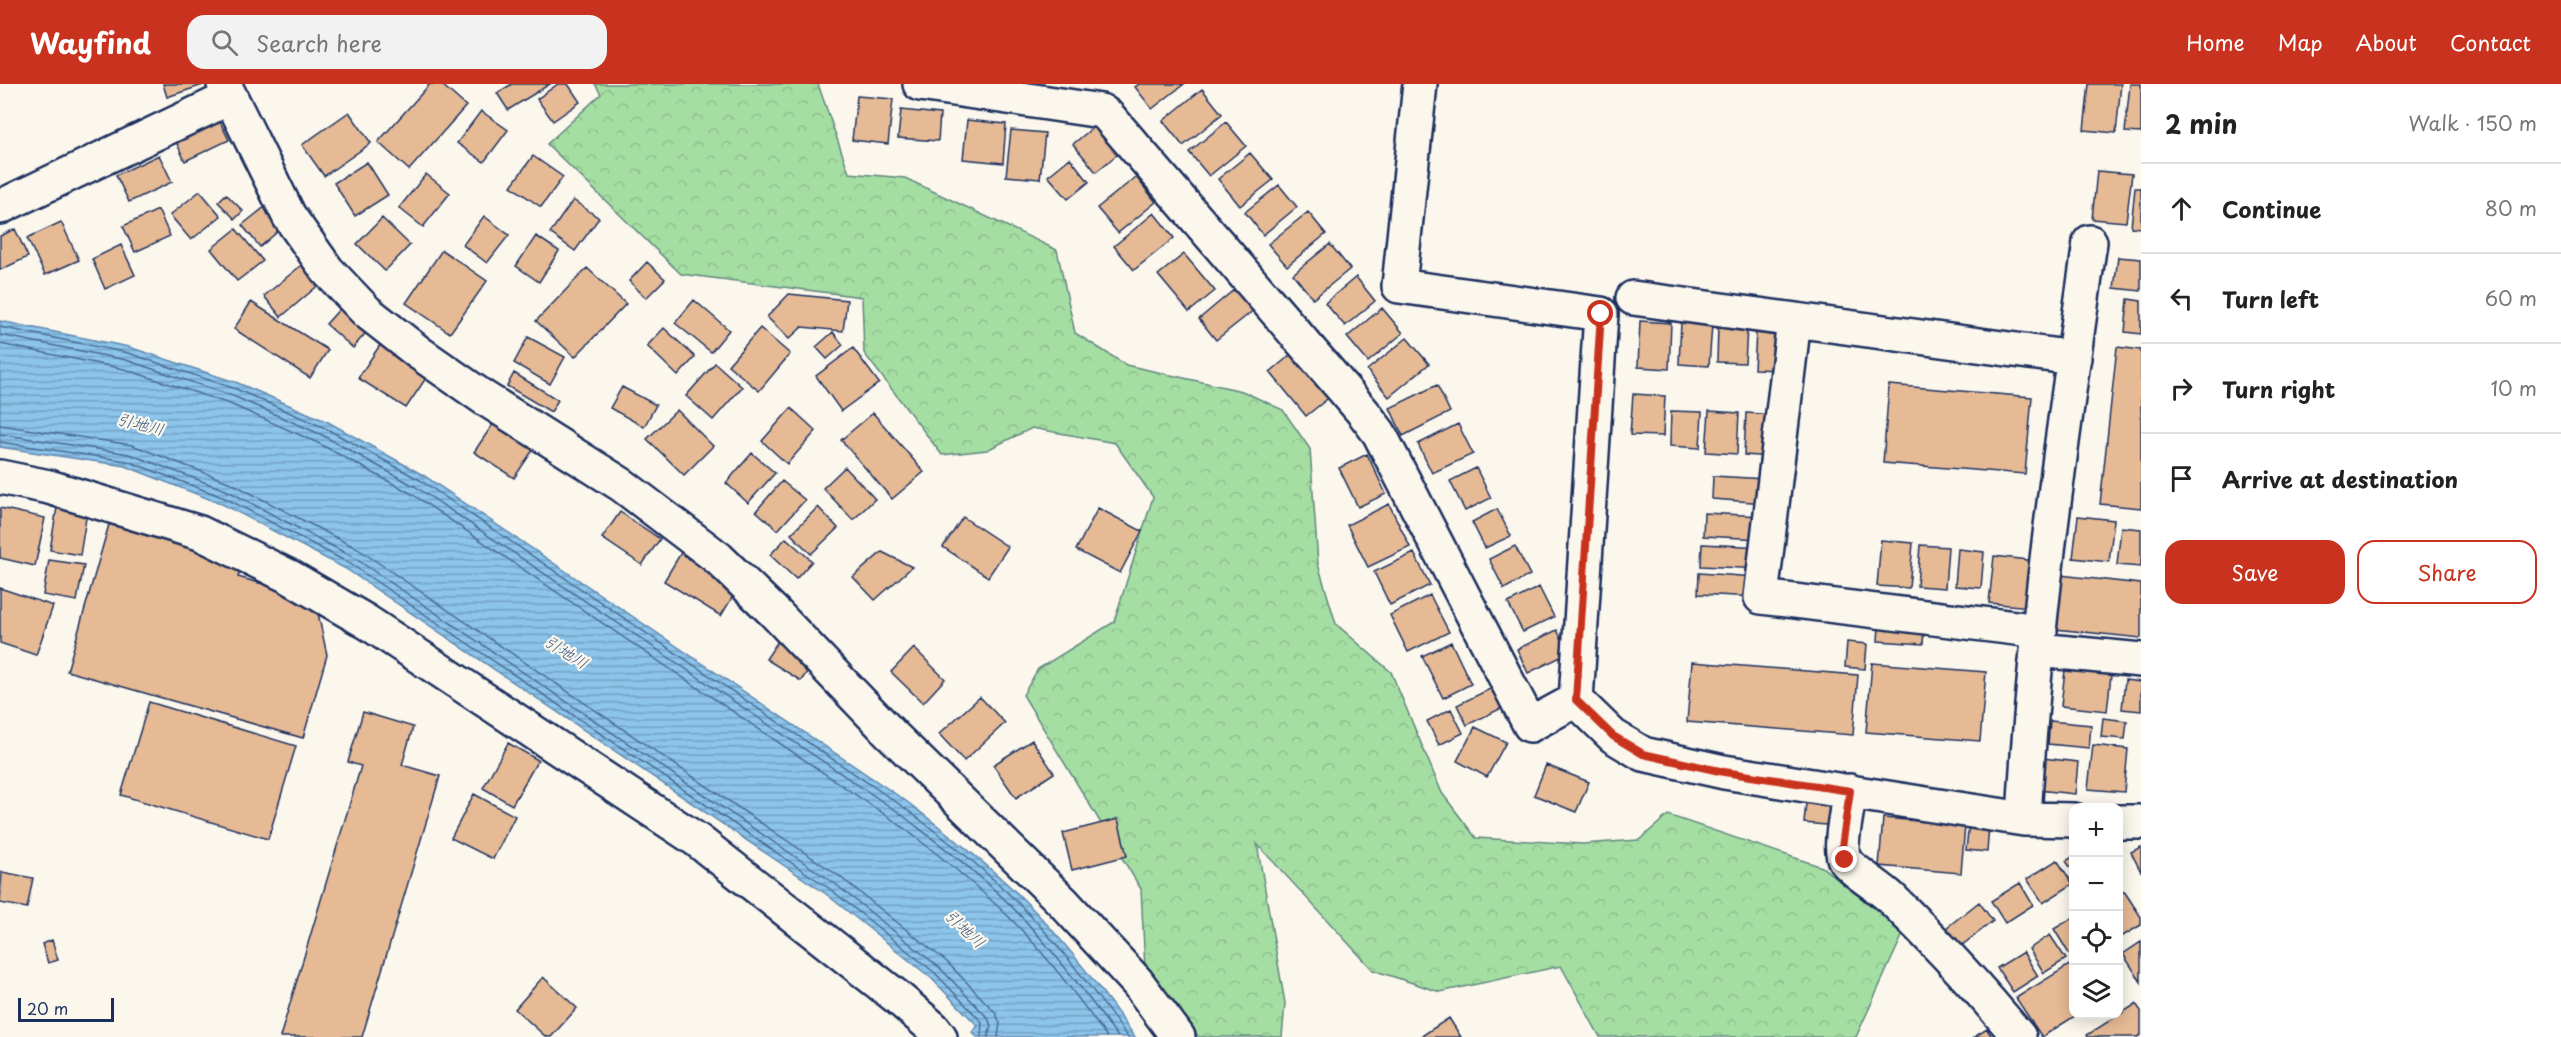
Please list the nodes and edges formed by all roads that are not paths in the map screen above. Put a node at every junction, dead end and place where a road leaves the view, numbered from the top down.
1 (920, 84) edge
2 (1420, 84) edge
3 (227, 91) edge
4 (1041, 93) edge
5 (0, 207) edge
6 (2090, 242) dead end
7 (1633, 298) dead end
8 (1794, 320) junction
9 (2074, 358) junction
10 (0, 477) edge
11 (2039, 641) junction
12 (2141, 660) edge
13 (1576, 700) junction
14 (1850, 791) junction
15 (2024, 819) junction
16 (2069, 820) edge
17 (2123, 822) edge
18 (2141, 822) edge
19 (940, 1037) edge
20 (1178, 1037) edge
21 (2019, 1037) edge

1 - 4 street
2 - 13 street
3 - 5 street
3 - 20 street
4 - 13 street
6 - 9 street
7 - 8 street
8 - 9 street
8 - 11 street
9 - 11 street
10 - 19 street
11 - 12 street
11 - 15 street
13 - 14 street
14 - 15 street
14 - 21 street
15 - 16 street
17 - 18 street

